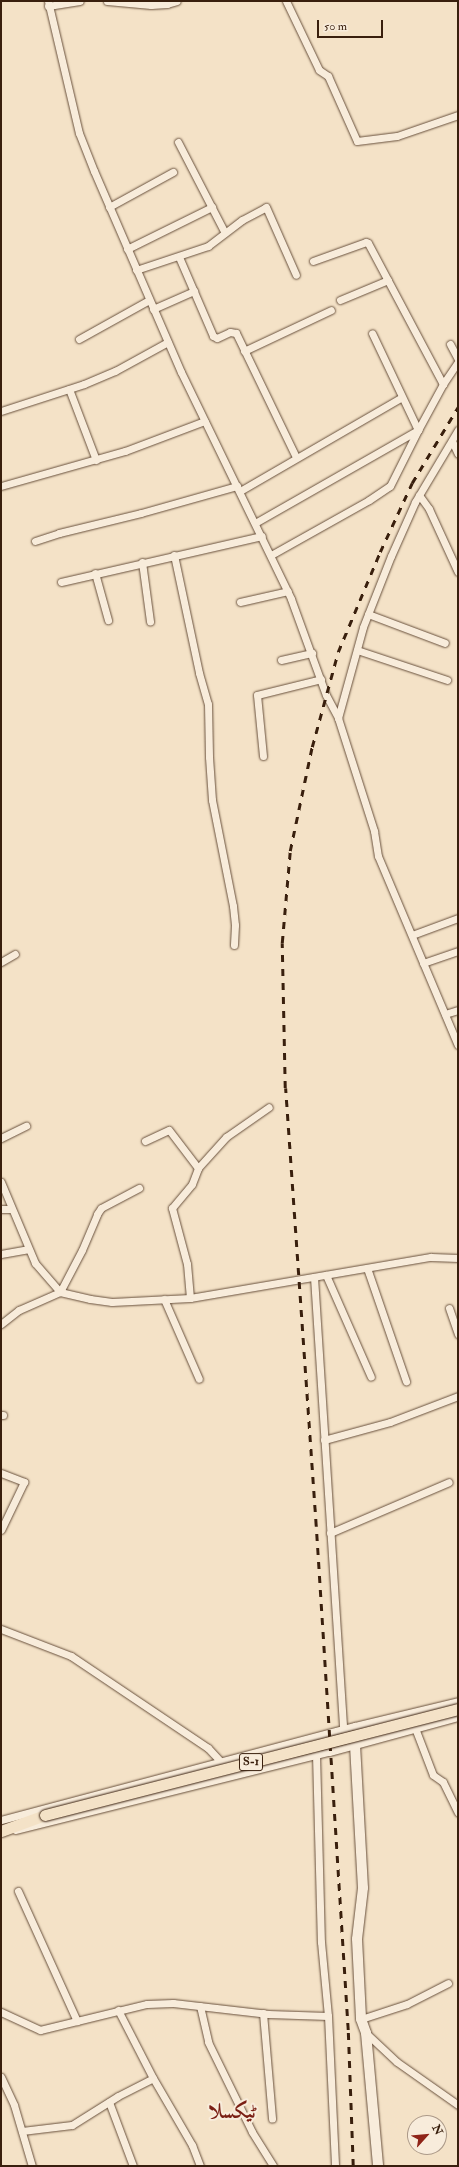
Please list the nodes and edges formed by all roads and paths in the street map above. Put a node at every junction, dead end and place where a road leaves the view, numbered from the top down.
1 (80, 1) edge
2 (107, 1) edge
3 (177, 1) edge
4 (286, 1) edge
5 (139, 2) edge
6 (48, 4) edge
7 (458, 115) edge
8 (178, 142) dead end
9 (173, 172) dead end
10 (109, 207) junction
11 (212, 207) junction
12 (225, 233) junction
13 (127, 249) junction
14 (179, 257) junction
15 (313, 261) dead end
16 (136, 270) junction
17 (296, 275) dead end
18 (388, 280) junction
19 (194, 291) junction
20 (149, 300) junction
21 (340, 300) dead end
22 (153, 309) junction
23 (331, 310) dead end
24 (372, 334) dead end
25 (79, 339) dead end
26 (168, 342) junction
27 (450, 344) dead end
28 (244, 350) junction
29 (458, 359) edge
30 (458, 362) edge
31 (443, 384) junction
32 (69, 389) junction
33 (402, 397) junction
34 (1, 411) edge
35 (205, 421) junction
36 (418, 430) junction
37 (458, 430) edge
38 (452, 441) junction
39 (458, 454) edge
40 (296, 457) junction
41 (96, 460) junction
42 (1, 486) edge
43 (238, 488) junction
44 (419, 496) junction
45 (256, 522) junction
46 (262, 536) junction
47 (35, 541) dead end
48 (174, 555) junction
49 (271, 555) junction
50 (142, 562) junction
51 (458, 572) edge
52 (96, 573) junction
53 (62, 582) dead end
54 (288, 590) junction
55 (240, 602) dead end
56 (368, 614) junction
57 (108, 620) dead end
58 (150, 621) dead end
59 (445, 643) dead end
60 (357, 650) junction
61 (312, 653) junction
62 (281, 660) dead end
63 (321, 680) junction
64 (446, 680) dead end
65 (338, 718) junction
66 (263, 756) dead end
67 (458, 918) edge
68 (412, 935) junction
69 (234, 945) dead end
70 (458, 951) edge
71 (15, 954) dead end
72 (1, 962) edge
73 (423, 963) junction
74 (458, 1010) edge
75 (445, 1014) junction
76 (458, 1045) edge
77 (270, 1107) dead end
78 (26, 1126) dead end
79 (1, 1138) edge
80 (145, 1141) dead end
81 (198, 1168) junction
82 (1, 1182) edge
83 (139, 1188) dead end
84 (1, 1209) edge
85 (11, 1209) junction
86 (28, 1249) junction
87 (1, 1254) edge
88 (458, 1258) edge
89 (367, 1268) junction
90 (326, 1275) junction
91 (314, 1277) junction
92 (60, 1292) junction
93 (190, 1298) junction
94 (164, 1299) junction
95 (449, 1308) dead end
96 (1, 1324) edge
97 (458, 1334) edge
98 (372, 1377) dead end
99 (199, 1380) dead end
100 (406, 1381) dead end
101 (458, 1396) edge
102 (324, 1440) junction
103 (1, 1473) edge
104 (449, 1482) dead end
105 (1, 1530) edge
106 (330, 1533) junction
107 (1, 1629) edge
108 (458, 1702) edge
109 (458, 1709) edge
110 (458, 1717) edge
111 (355, 1726) junction
112 (415, 1728) junction
113 (343, 1729) junction
114 (355, 1745) junction
115 (316, 1754) junction
116 (221, 1762) junction
117 (458, 1813) edge
118 (45, 1815) junction
119 (1, 1821) edge
120 (1, 1832) edge
121 (18, 1891) dead end
122 (448, 1983) dead end
123 (200, 2006) junction
124 (118, 2010) junction
125 (1, 2012) edge
126 (263, 2013) junction
127 (328, 2016) junction
128 (361, 2019) junction
129 (77, 2021) junction
130 (366, 2033) junction
131 (1, 2077) edge
132 (153, 2078) junction
133 (109, 2102) junction
134 (458, 2105) edge
135 (272, 2119) dead end
136 (22, 2131) junction
137 (32, 2166) edge
138 (133, 2166) edge
139 (200, 2166) edge
140 (273, 2166) edge
141 (335, 2166) edge
142 (378, 2166) edge

1 - 6 street
2 - 5 street
3 - 5 street
4 - 7 street
6 - 10 street
8 - 11 street
9 - 10 street
10 - 13 street
11 - 12 street
11 - 13 street
12 - 14 street
12 - 17 street
13 - 16 street
14 - 16 street
14 - 19 street
15 - 18 street
16 - 20 street
18 - 21 street
18 - 31 street
19 - 22 street
19 - 28 street
20 - 22 street
20 - 25 street
22 - 26 street
23 - 28 street
24 - 33 street
26 - 32 street
26 - 35 street
27 - 29 street
28 - 40 street
30 - 31 street
31 - 36 street
32 - 34 street
32 - 41 street
33 - 36 street
33 - 40 street
35 - 41 street
35 - 43 street
36 - 45 street
36 - 49 street
37 - 38 street
38 - 39 street
38 - 44 street
40 - 43 street
41 - 42 street
43 - 45 street
43 - 47 street
44 - 51 street
44 - 56 street
45 - 46 street
46 - 48 street
46 - 49 street
48 - 50 street
48 - 69 street
49 - 54 street
50 - 52 street
50 - 58 street
52 - 53 street
52 - 57 street
54 - 55 street
54 - 61 street
56 - 59 street
56 - 60 street
60 - 64 street
60 - 65 street
61 - 62 street
61 - 63 street
63 - 65 street
63 - 66 street
65 - 68 street
67 - 68 street
68 - 73 street
70 - 73 street
71 - 72 street
73 - 75 street
74 - 75 street
75 - 76 street
77 - 81 street
78 - 79 street
80 - 81 street
81 - 93 street
82 - 85 street
83 - 92 street
84 - 85 street
85 - 86 street
86 - 87 street
86 - 92 street
88 - 89 street
89 - 90 street
89 - 100 street
90 - 91 street
90 - 98 street
91 - 93 street
91 - 102 street
92 - 94 street
92 - 96 street
93 - 94 street
94 - 99 street
95 - 97 street
101 - 102 street
102 - 106 street
103 - 105 street
104 - 106 street
106 - 113 street
107 - 116 street
108 - 111 street
109 - 118 main road, S-1, bridge
110 - 112 street
111 - 113 street
111 - 114 street
112 - 114 street
112 - 117 street
113 - 116 street
114 - 115 street
114 - 128 street
115 - 120 street
115 - 127 street
116 - 119 street
118 - 119 main road, S-1
118 - 120 main road, S-1
121 - 129 street
122 - 128 street
123 - 124 street
123 - 126 street
123 - 140 street
124 - 129 street
124 - 132 street
125 - 129 street
126 - 127 street
126 - 135 street
127 - 141 street
128 - 130 street
130 - 134 street
130 - 142 street
131 - 136 street
132 - 133 street
132 - 139 street
133 - 136 street
133 - 138 street
136 - 137 street

